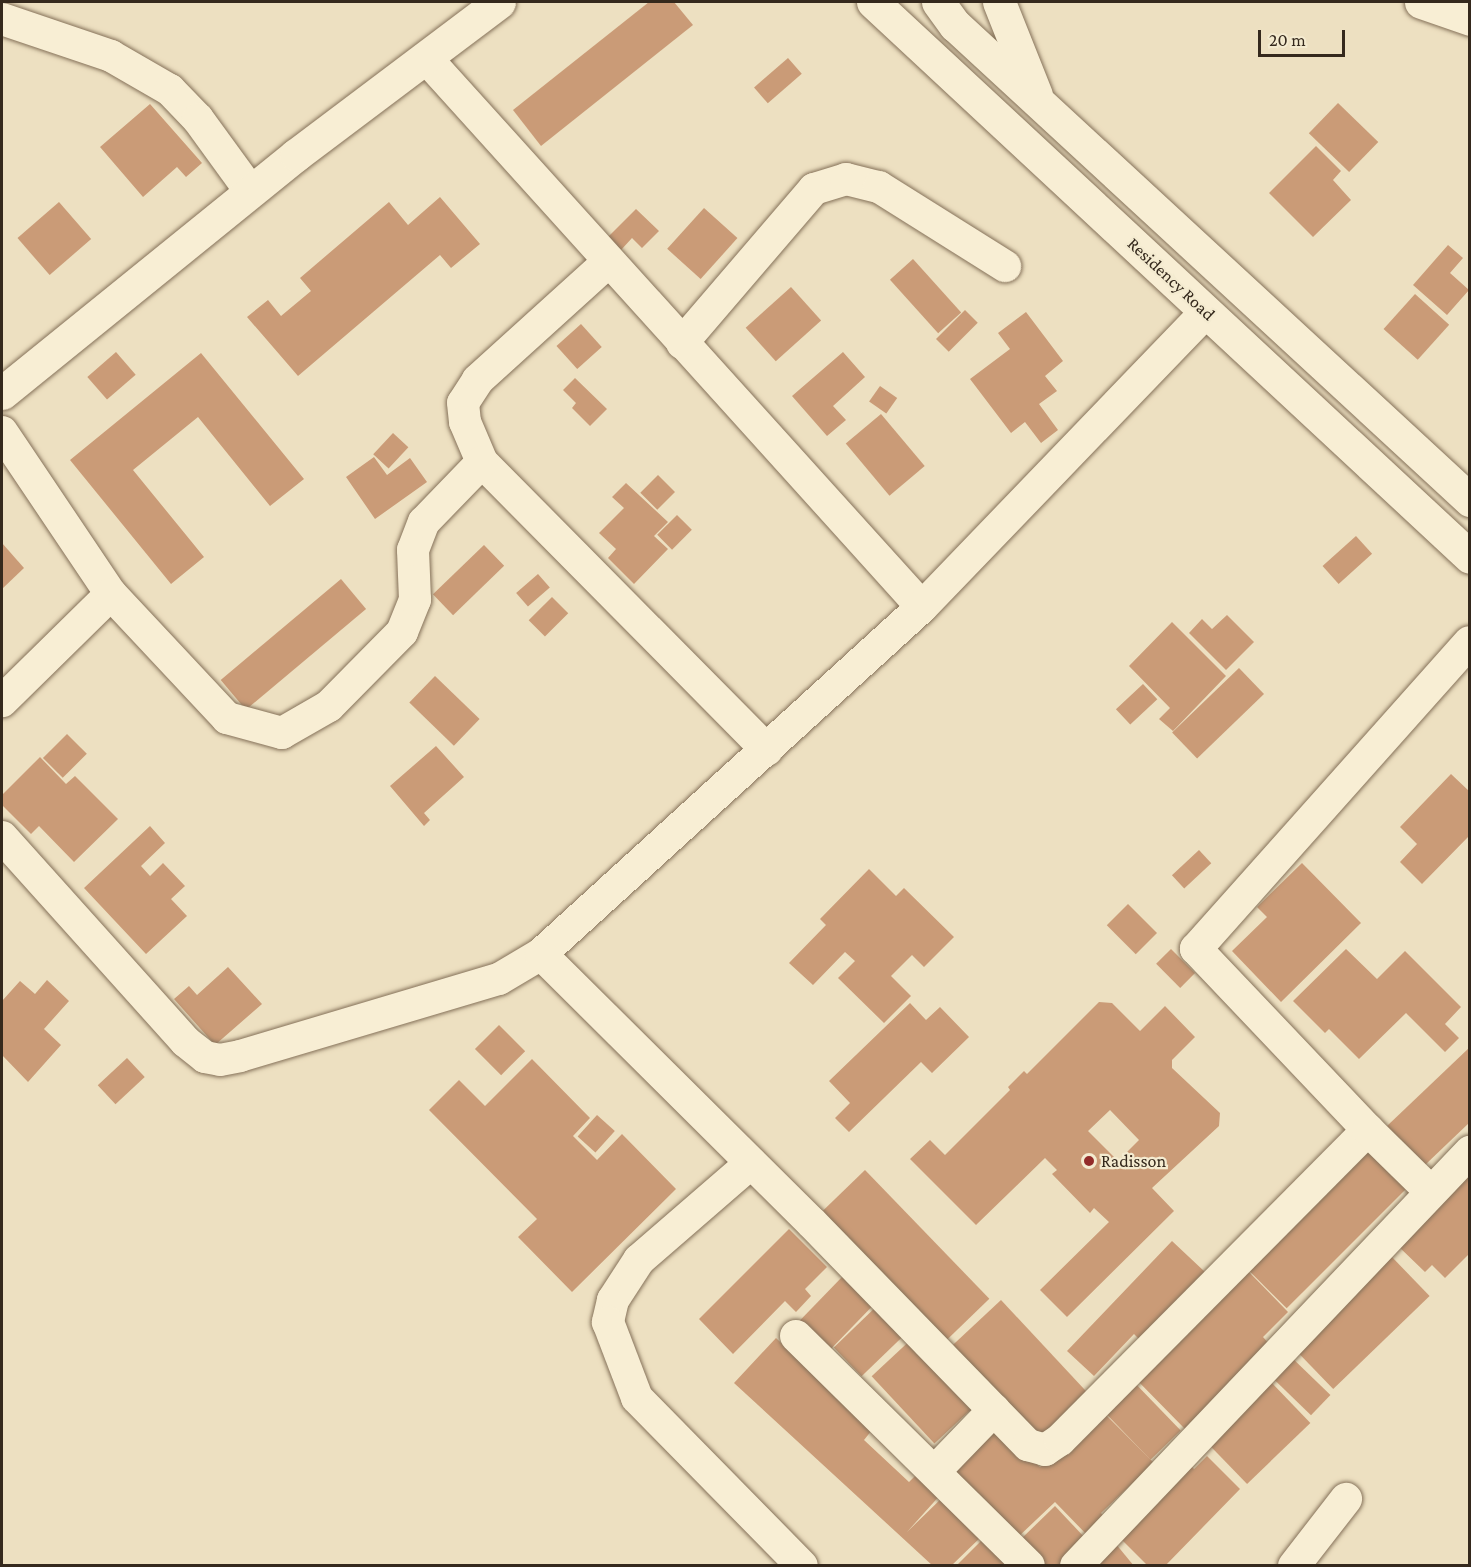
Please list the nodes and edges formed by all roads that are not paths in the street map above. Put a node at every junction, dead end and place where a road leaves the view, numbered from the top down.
1 (499, 2) edge
2 (873, 2) edge
3 (938, 2) edge
4 (999, 2) edge
5 (1421, 2) edge
6 (2, 19) edge
7 (1470, 19) edge
8 (427, 59) junction
9 (1039, 102) junction
10 (251, 192) junction
11 (608, 262) junction
12 (1005, 266) dead end
13 (1206, 312) junction
14 (682, 343) junction
15 (2, 393) edge
16 (2, 432) edge
17 (482, 462) junction
18 (1470, 500) edge
19 (1470, 557) edge
20 (111, 594) junction
21 (922, 607) junction
22 (1470, 642) edge
23 (2, 701) edge
24 (767, 750) junction
25 (2, 837) edge
26 (541, 954) junction
27 (1368, 1130) junction
28 (1470, 1152) edge
29 (752, 1162) junction
30 (1431, 1192) junction
31 (796, 1336) dead end
32 (994, 1410) junction
33 (935, 1471) junction
34 (1346, 1499) dead end
35 (802, 1566) edge
36 (1029, 1566) edge
37 (1076, 1566) edge
38 (1294, 1566) edge

1 - 8 main road
2 - 13 main road, Residency Road
3 - 9 main road
4 - 9 main road
5 - 7 main road
6 - 10 street
8 - 10 main road
8 - 11 street
9 - 18 main road
10 - 15 main road
11 - 14 street
11 - 17 street
12 - 14 street
13 - 19 main road, Residency Road
13 - 21 street
14 - 21 street
16 - 20 street
17 - 20 street
17 - 24 street
20 - 23 street
21 - 24 street
22 - 27 street
24 - 26 street
25 - 26 street
26 - 29 street
27 - 30 street
27 - 32 street
28 - 30 street
29 - 32 street
29 - 35 street
30 - 37 street
31 - 33 street
32 - 33 street
33 - 36 street
34 - 38 street

